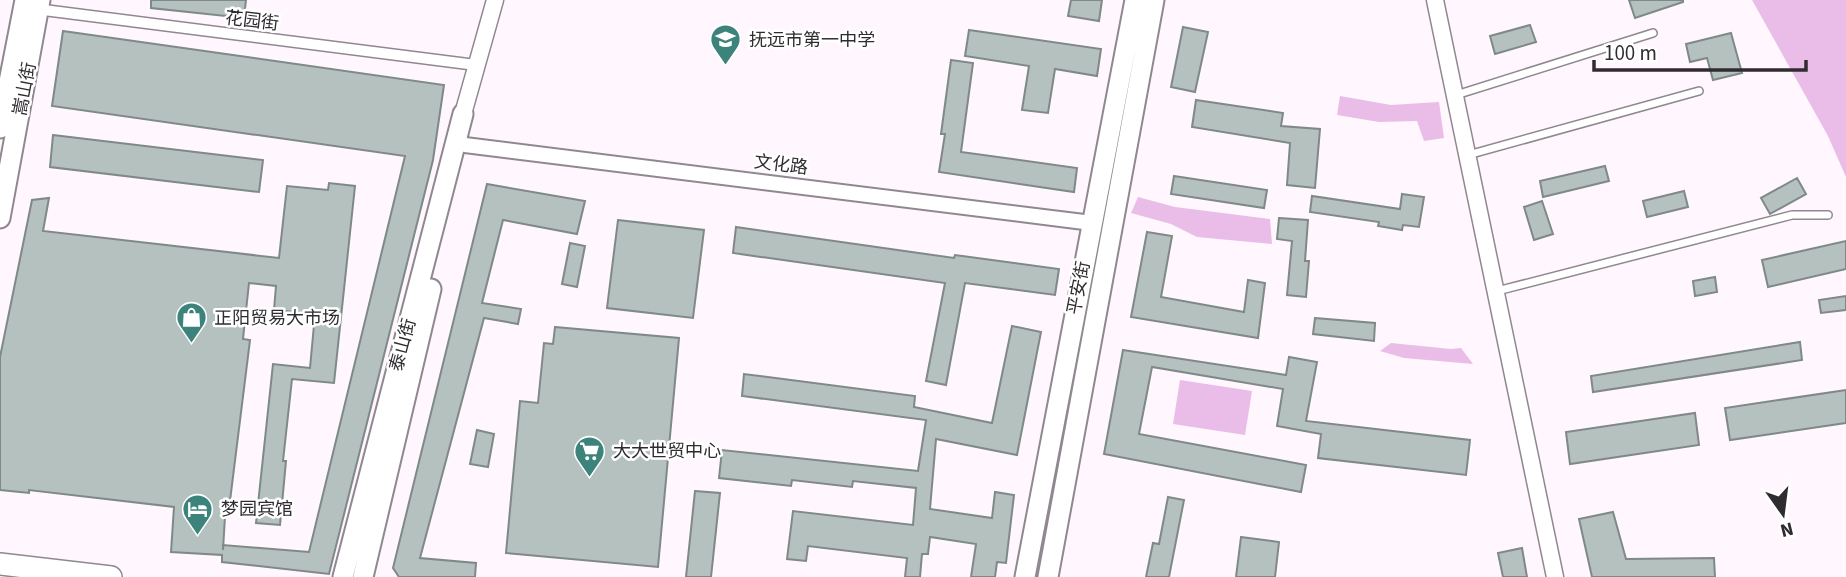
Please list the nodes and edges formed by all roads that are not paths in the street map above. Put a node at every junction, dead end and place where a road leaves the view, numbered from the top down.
1 (495, 0) edge
2 (1135, 0) edge
3 (1154, 0) edge
4 (1435, 0) edge
5 (32, 5) edge
6 (1653, 33) dead end
7 (476, 65) junction
8 (1699, 91) dead end
9 (1455, 95) junction
10 (463, 114) junction
11 (0, 128) edge
12 (465, 145) junction
13 (1468, 155) junction
14 (1828, 215) dead end
15 (0, 218) edge
16 (1091, 223) junction
17 (1497, 291) junction
18 (0, 564) edge
19 (111, 577) edge
20 (343, 577) edge
21 (363, 577) edge
22 (1025, 577) edge
23 (1048, 577) edge
24 (1555, 577) edge

1 - 7 street, 泰山街
2 - 16 main road, 平安街
3 - 23 main road, 平安街
4 - 9 street
5 - 7 street, 花园街
5 - 11 main road, 嵩山街
5 - 15 main road, 嵩山街
6 - 9 lane
7 - 10 street, 泰山街
8 - 13 lane
9 - 13 street
10 - 12 main road, 泰山街
10 - 20 main road, 泰山街
12 - 16 street, 文化路
12 - 21 main road, 泰山街
13 - 17 street
14 - 17 lane
16 - 22 main road, 平安街
17 - 24 street
18 - 19 main road

